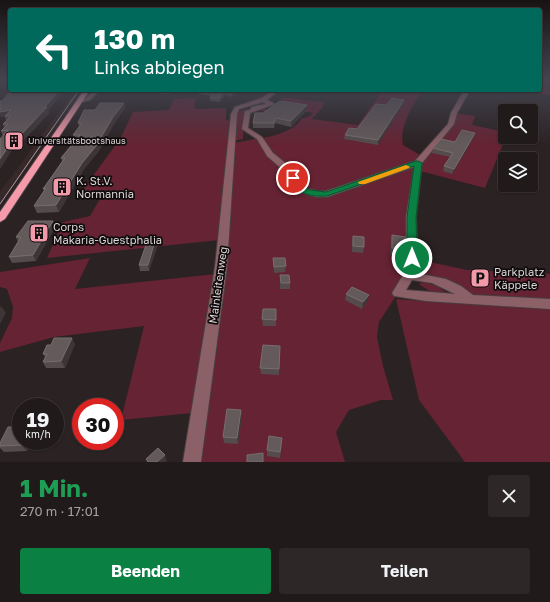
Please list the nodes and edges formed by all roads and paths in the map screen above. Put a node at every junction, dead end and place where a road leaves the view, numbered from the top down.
1 (80, 102) edge
2 (258, 102) edge
3 (270, 102) edge
4 (460, 102) edge
5 (254, 108) junction
6 (236, 110) junction
7 (418, 163) junction
8 (0, 219) edge
9 (409, 276) junction
10 (470, 299) junction
11 (550, 304) edge
12 (192, 462) edge

1 - 8 main road
2 - 6 street
3 - 5 street
4 - 7 street
5 - 6 street
5 - 7 street
6 - 12 street, Mainleitenweg
7 - 9 street
9 - 10 street
9 - 10 street
10 - 11 street

